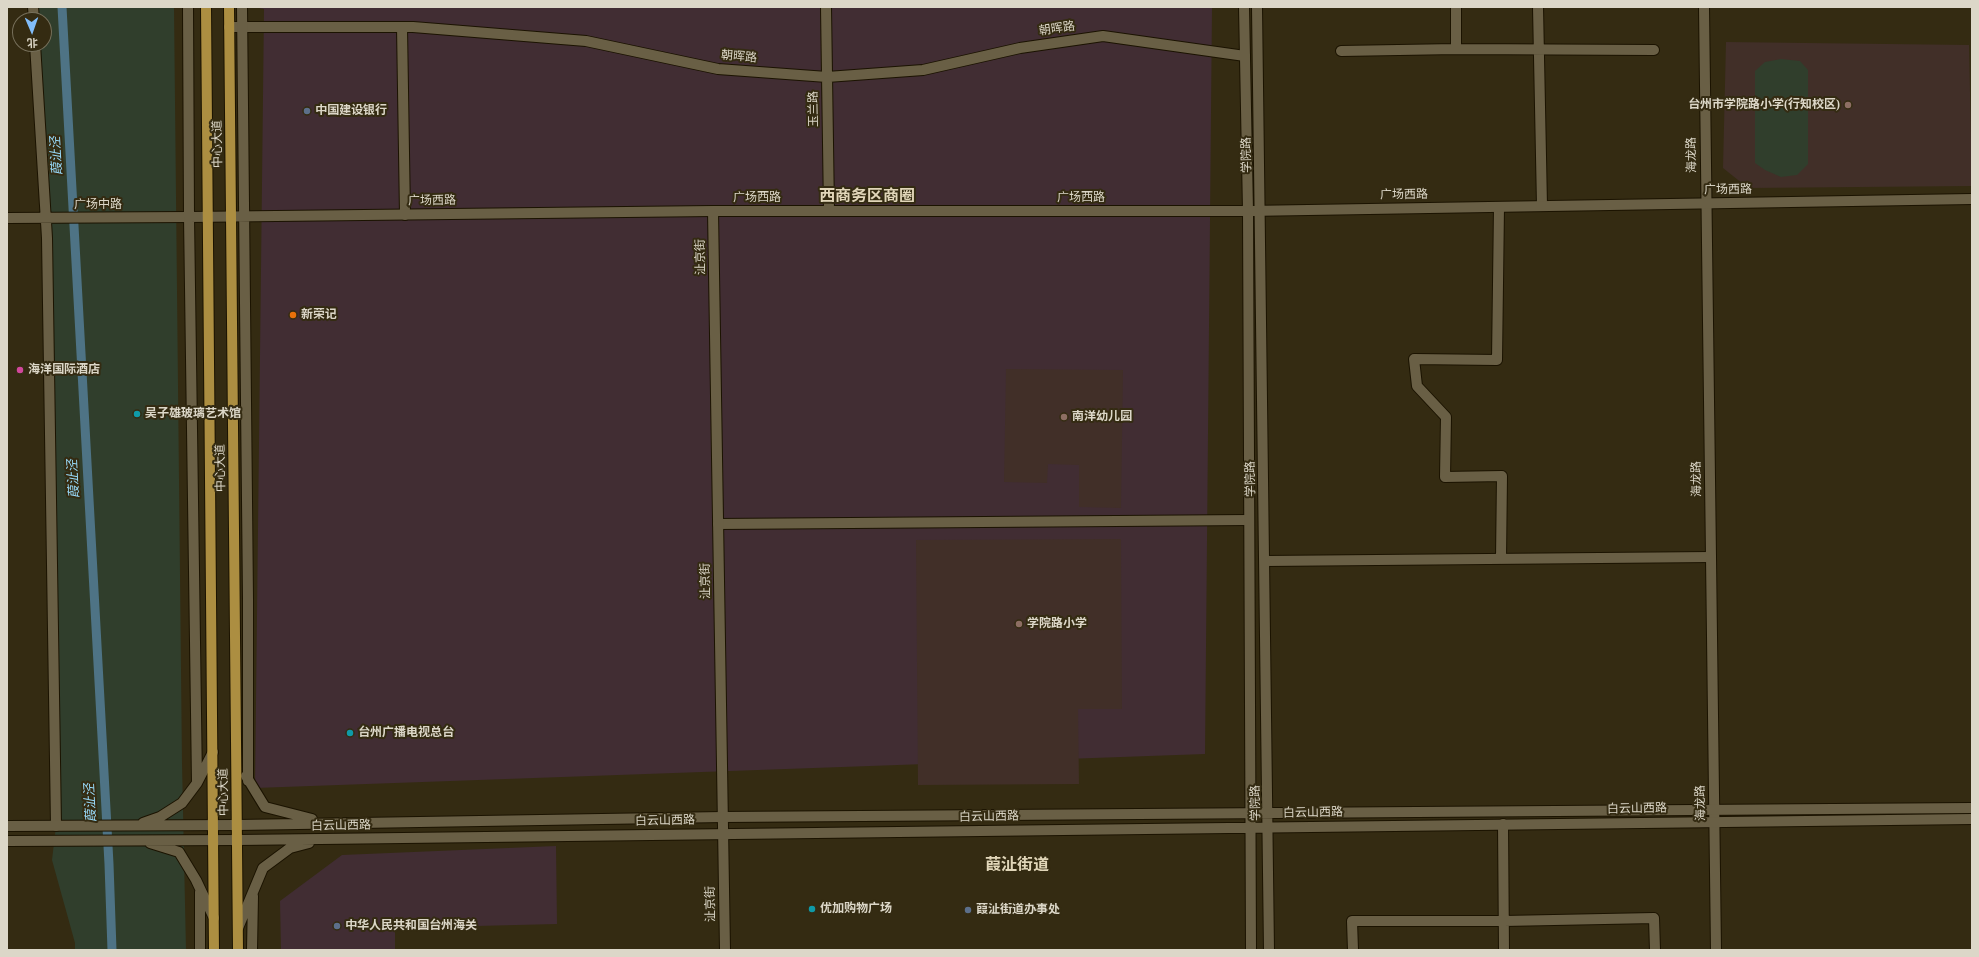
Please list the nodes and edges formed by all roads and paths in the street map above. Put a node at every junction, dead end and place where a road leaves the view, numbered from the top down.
1 (188, 7) edge
2 (206, 7) edge
3 (229, 7) edge
4 (242, 7) edge
5 (826, 7) edge
6 (1244, 7) edge
7 (1257, 7) edge
8 (1456, 7) edge
9 (1538, 7) edge
10 (1704, 7) edge
11 (229, 27) junction
12 (242, 27) junction
13 (402, 27) junction
14 (1456, 49) junction
15 (1539, 50) junction
16 (1654, 50) dead end
17 (1341, 51) dead end
18 (36, 52) edge
19 (1245, 56) junction
20 (827, 77) junction
21 (1972, 199) edge
22 (1706, 203) junction
23 (1500, 206) junction
24 (1542, 206) junction
25 (1261, 210) junction
26 (713, 211) junction
27 (829, 211) junction
28 (1248, 211) junction
29 (405, 215) junction
30 (189, 217) junction
31 (208, 217) junction
32 (232, 217) junction
33 (244, 217) junction
34 (7, 218) edge
35 (50, 218) junction
36 (1250, 520) junction
37 (718, 524) junction
38 (1711, 557) junction
39 (1501, 559) junction
40 (1265, 561) junction
41 (237, 746) junction
42 (213, 752) junction
43 (248, 781) junction
44 (197, 783) junction
45 (1972, 808) edge
46 (1714, 810) junction
47 (1251, 813) junction
48 (1268, 813) junction
49 (723, 817) junction
50 (1972, 819) edge
51 (1714, 822) junction
52 (336, 823) junction
53 (238, 824) junction
54 (1503, 824) junction
55 (136, 825) junction
56 (213, 825) junction
57 (7, 826) edge
58 (56, 826) junction
59 (1269, 826) junction
60 (1250, 827) junction
61 (723, 834) junction
62 (329, 839) junction
63 (140, 840) junction
64 (213, 840) junction
65 (238, 840) junction
66 (7, 841) edge
67 (200, 888) junction
68 (253, 889) junction
69 (214, 918) junction
70 (1504, 921) junction
71 (238, 928) junction
72 (200, 950) edge
73 (214, 950) edge
74 (238, 950) edge
75 (252, 950) edge
76 (725, 950) edge
77 (1251, 950) edge
78 (1269, 950) edge
79 (1352, 950) edge
80 (1504, 950) edge
81 (1655, 950) edge
82 (1716, 950) edge

1 - 30 main road
2 - 31 main road, 中心大道
3 - 11 main road, 中心大道
4 - 12 main road
5 - 20 main road, 玉兰路
6 - 19 main road, 学院路
7 - 25 main road, 学院路
8 - 14 main road
9 - 15 main road
10 - 22 main road, 海龙路
11 - 12 main road, 朝晖路
11 - 32 main road, 中心大道
12 - 13 main road, 朝晖路
12 - 33 main road
13 - 20 main road, 朝晖路
13 - 29 main road
14 - 15 main road
14 - 17 main road
15 - 16 main road
15 - 24 main road
18 - 35 main road
19 - 20 main road, 朝晖路
19 - 28 main road, 学院路
20 - 27 main road, 玉兰路
21 - 22 main road, 广场西路
22 - 24 main road, 广场西路
22 - 38 main road, 海龙路
23 - 24 main road, 广场西路
23 - 25 main road, 广场西路
23 - 39 main road
25 - 28 main road, 广场西路
25 - 40 main road, 学院路
26 - 27 main road, 广场西路
26 - 29 main road, 广场西路
26 - 37 main road, 沚京街
27 - 28 main road, 广场西路
28 - 36 main road, 学院路
29 - 33 main road, 广场西路
30 - 31 main road, 广场西路
30 - 35 main road, 广场中路
30 - 44 main road
31 - 32 main road, 广场西路
31 - 42 main road, 中心大道
32 - 33 main road, 广场西路
32 - 41 main road, 中心大道
33 - 43 main road
34 - 35 main road, 广场中路
35 - 58 main road
36 - 37 main road
36 - 47 main road, 学院路
37 - 49 main road, 沚京街
38 - 39 main road
38 - 46 main road, 海龙路
39 - 40 main road
40 - 48 main road, 学院路
41 - 43 main road, 白云山西路
41 - 53 main road, 中心大道
42 - 44 main road, 中心大道
42 - 56 main road, 中心大道
43 - 52 main road, 白云山西路
44 - 55 main road, 中心大道
45 - 46 main road, 白云山西路
46 - 48 main road, 白云山西路
46 - 51 main road, 海龙路
47 - 48 main road, 白云山西路
47 - 49 main road, 白云山西路
47 - 60 main road, 学院路
48 - 59 main road, 学院路
49 - 52 main road, 白云山西路
49 - 61 main road, 沚京街
50 - 51 main road, 白云山西路
51 - 54 main road, 白云山西路
51 - 82 main road, 海龙路
52 - 53 main road, 白云山西路
53 - 56 main road, 白云山西路
53 - 65 main road, 中心大道
54 - 59 main road, 白云山西路
54 - 70 main road
55 - 56 main road, 白云山西路
55 - 58 main road, 白云山西路
56 - 64 main road, 中心大道
57 - 58 main road, 白云山西路
59 - 60 main road, 白云山西路
59 - 78 main road, 学院路
60 - 61 main road, 白云山西路
60 - 77 main road, 学院路
61 - 62 main road, 白云山西路
61 - 76 main road, 沚京街
62 - 65 main road, 白云山西路
62 - 68 main road, 中心大道
63 - 64 main road, 白云山西路
63 - 66 main road, 白云山西路
63 - 67 main road, 中心大道
64 - 65 main road, 白云山西路
64 - 69 main road, 中心大道
65 - 71 main road, 中心大道
67 - 69 main road, 中心大道
67 - 72 main road
68 - 71 main road, 中心大道
68 - 75 main road
69 - 73 main road, 中心大道
70 - 79 main road
70 - 80 main road
70 - 81 main road
71 - 74 main road, 中心大道

